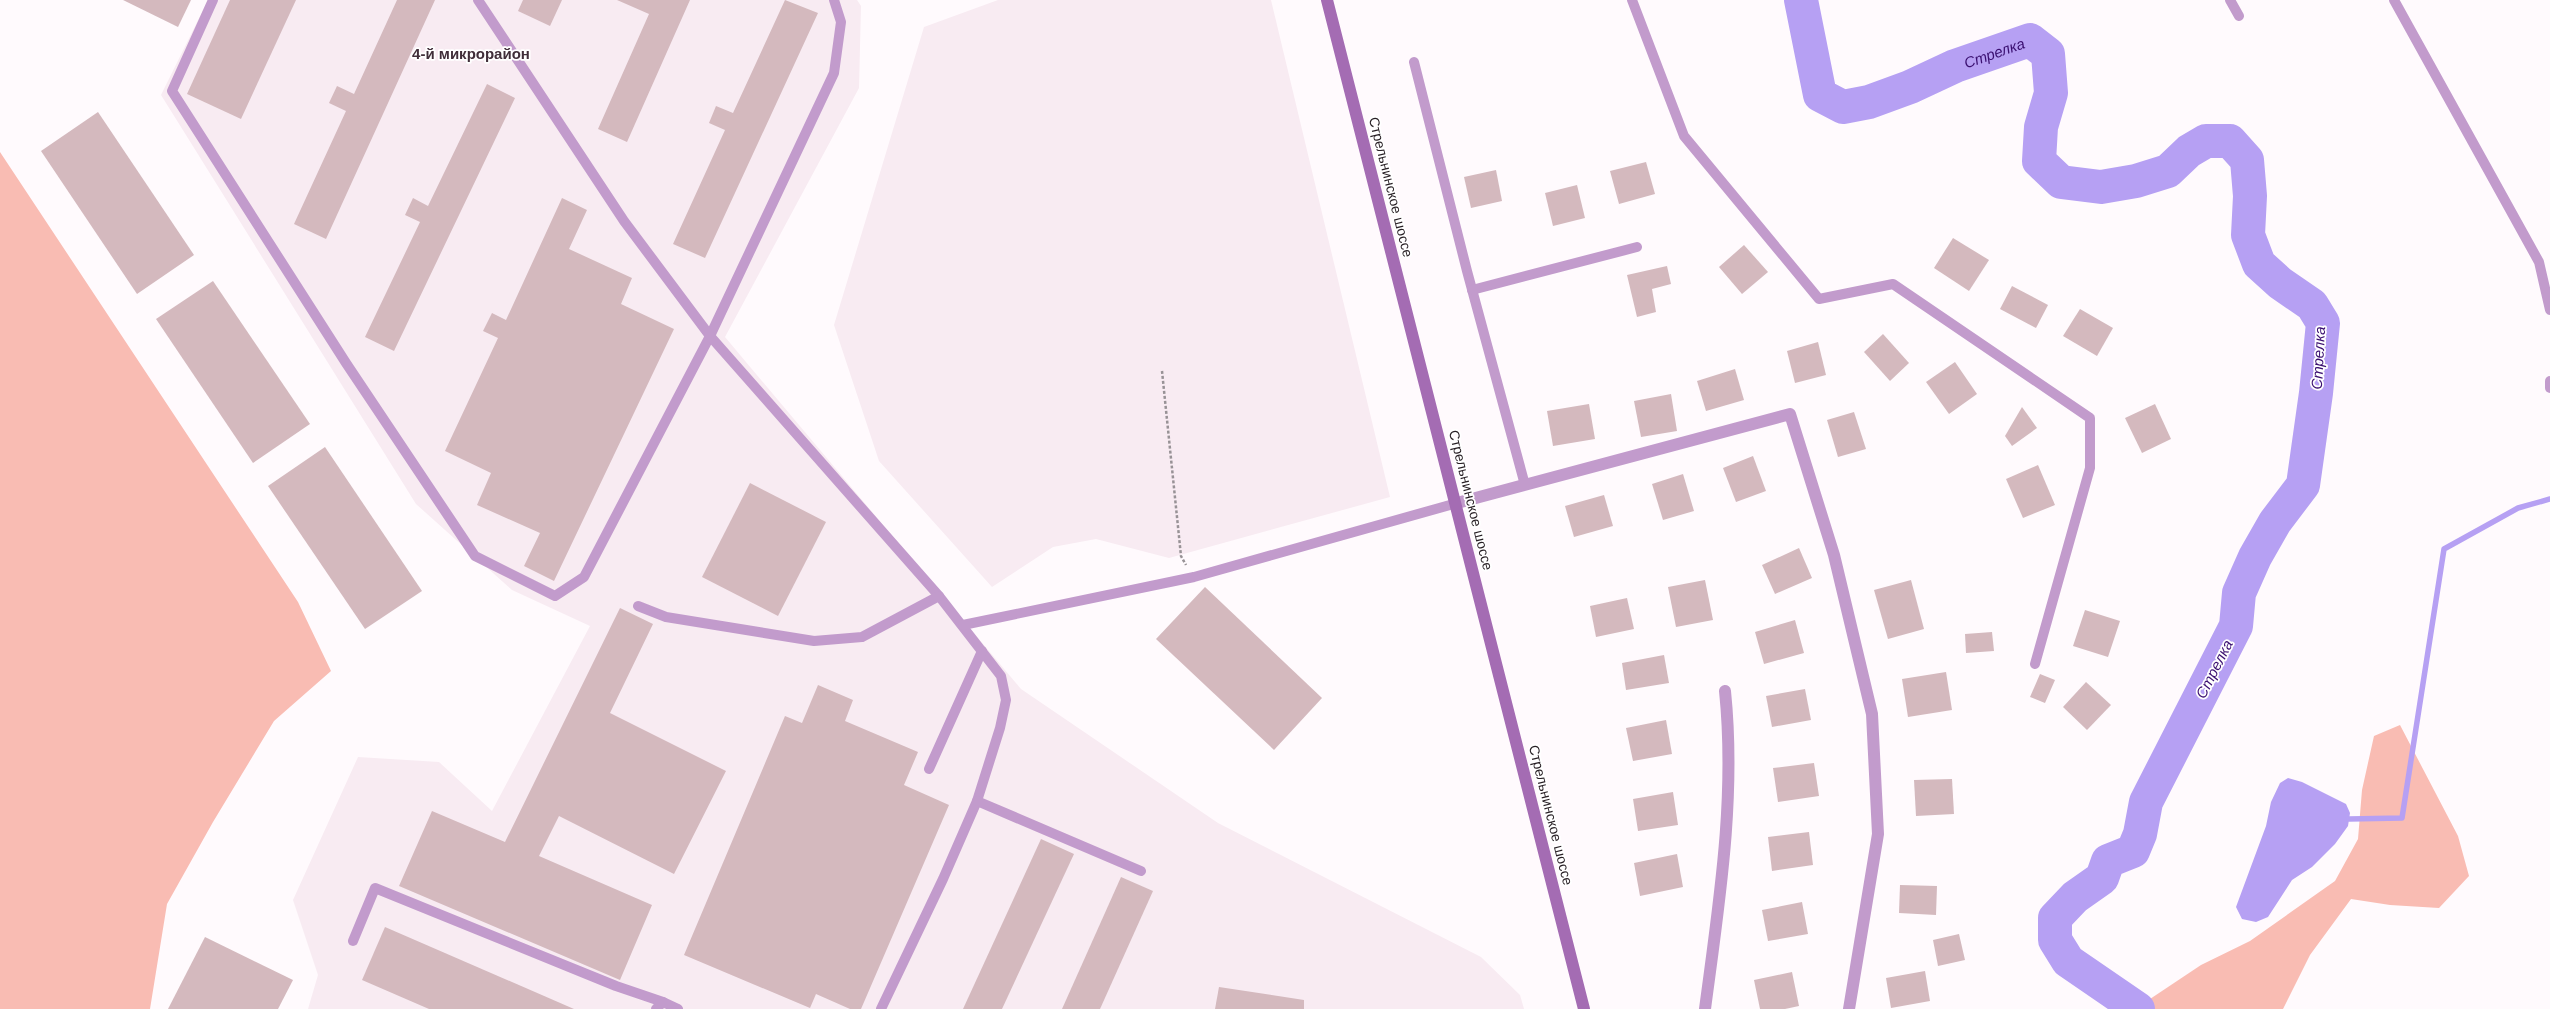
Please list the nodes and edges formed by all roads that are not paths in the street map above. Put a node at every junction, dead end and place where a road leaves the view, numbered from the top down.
1 (213, 0) edge
2 (478, 0) edge
3 (834, 0) edge
4 (1327, 0) edge
5 (1632, 0) edge
6 (2230, 0) edge
7 (2394, 0) edge
8 (2239, 16) dead end
9 (1414, 62) dead end
10 (1636, 247) dead end
11 (1472, 290) junction
12 (2550, 310) edge
13 (710, 336) junction
14 (2550, 381) edge
15 (2550, 388) edge
16 (1524, 485) junction
17 (1457, 503) junction
18 (939, 596) junction
19 (638, 606) dead end
20 (963, 625) junction
21 (982, 651) junction
22 (2035, 664) dead end
23 (1725, 691) dead end
24 (929, 769) dead end
25 (977, 801) junction
26 (1141, 871) dead end
27 (353, 941) dead end
28 (660, 1006) edge
29 (678, 1009) edge
30 (881, 1009) edge
31 (1584, 1009) edge
32 (1705, 1009) edge
33 (1849, 1009) edge

1 - 13 lane
2 - 13 lane
3 - 13 lane
4 - 17 main road, Стрельнинское шоссе
5 - 22 lane
6 - 8 lane
7 - 12 lane
9 - 11 lane
10 - 11 lane
11 - 16 lane
13 - 18 lane
14 - 15 lane
16 - 17 street
16 - 33 street
17 - 20 lane
17 - 31 main road, Стрельнинское шоссе
18 - 19 lane
18 - 20 lane
20 - 21 lane
21 - 24 lane
21 - 25 lane
23 - 32 street
25 - 26 lane
25 - 30 lane
27 - 28 lane
28 - 29 lane

